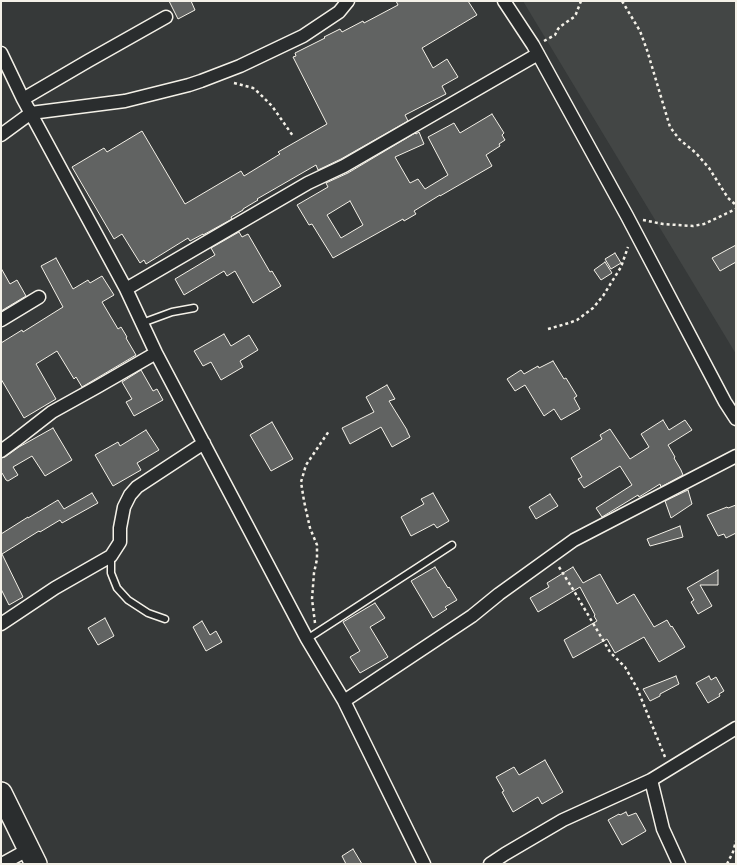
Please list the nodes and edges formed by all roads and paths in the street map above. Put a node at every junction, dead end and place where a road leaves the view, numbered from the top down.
1 (348, 1) edge
2 (504, 1) edge
3 (581, 1) edge
4 (622, 1) edge
5 (166, 18) dead end
6 (535, 50) junction
7 (1, 53) edge
8 (230, 83) dead end
9 (23, 99) junction
10 (30, 114) junction
11 (1, 135) edge
12 (293, 136) dead end
13 (736, 205) edge
14 (736, 210) edge
15 (630, 221) junction
16 (126, 289) junction
17 (40, 297) dead end
18 (194, 308) dead end
19 (1, 320) edge
20 (142, 324) junction
21 (548, 329) dead end
22 (156, 353) junction
23 (736, 420) edge
24 (329, 432) dead end
25 (204, 443) junction
26 (1, 451) edge
27 (736, 456) edge
28 (452, 545) dead end
29 (111, 556) junction
30 (552, 556) junction
31 (165, 619) dead end
32 (1, 624) edge
33 (312, 636) junction
34 (344, 701) junction
35 (736, 728) edge
36 (670, 768) junction
37 (651, 780) junction
38 (1, 793) edge
39 (736, 841) edge
40 (33, 857) edge
41 (2, 864) edge
42 (424, 864) edge
43 (490, 864) edge
44 (679, 864) edge
45 (728, 864) edge

1 - 10 street
2 - 6 street
3 - 6 path
4 - 13 path
5 - 9 street
6 - 15 street
6 - 16 street
7 - 9 street
8 - 12 path
9 - 10 street
10 - 11 street
10 - 16 street
14 - 15 path
15 - 21 path
15 - 23 street
16 - 20 street
17 - 19 street
18 - 20 lane
20 - 22 street
22 - 25 street
22 - 26 street
24 - 33 path
25 - 29 street
25 - 33 street
27 - 30 street
28 - 33 lane
29 - 31 lane
29 - 32 street
30 - 34 street
30 - 36 path
33 - 34 street
34 - 42 street
35 - 36 street
36 - 37 street
37 - 43 street
37 - 44 street
38 - 40 highway
39 - 45 path
40 - 41 street

